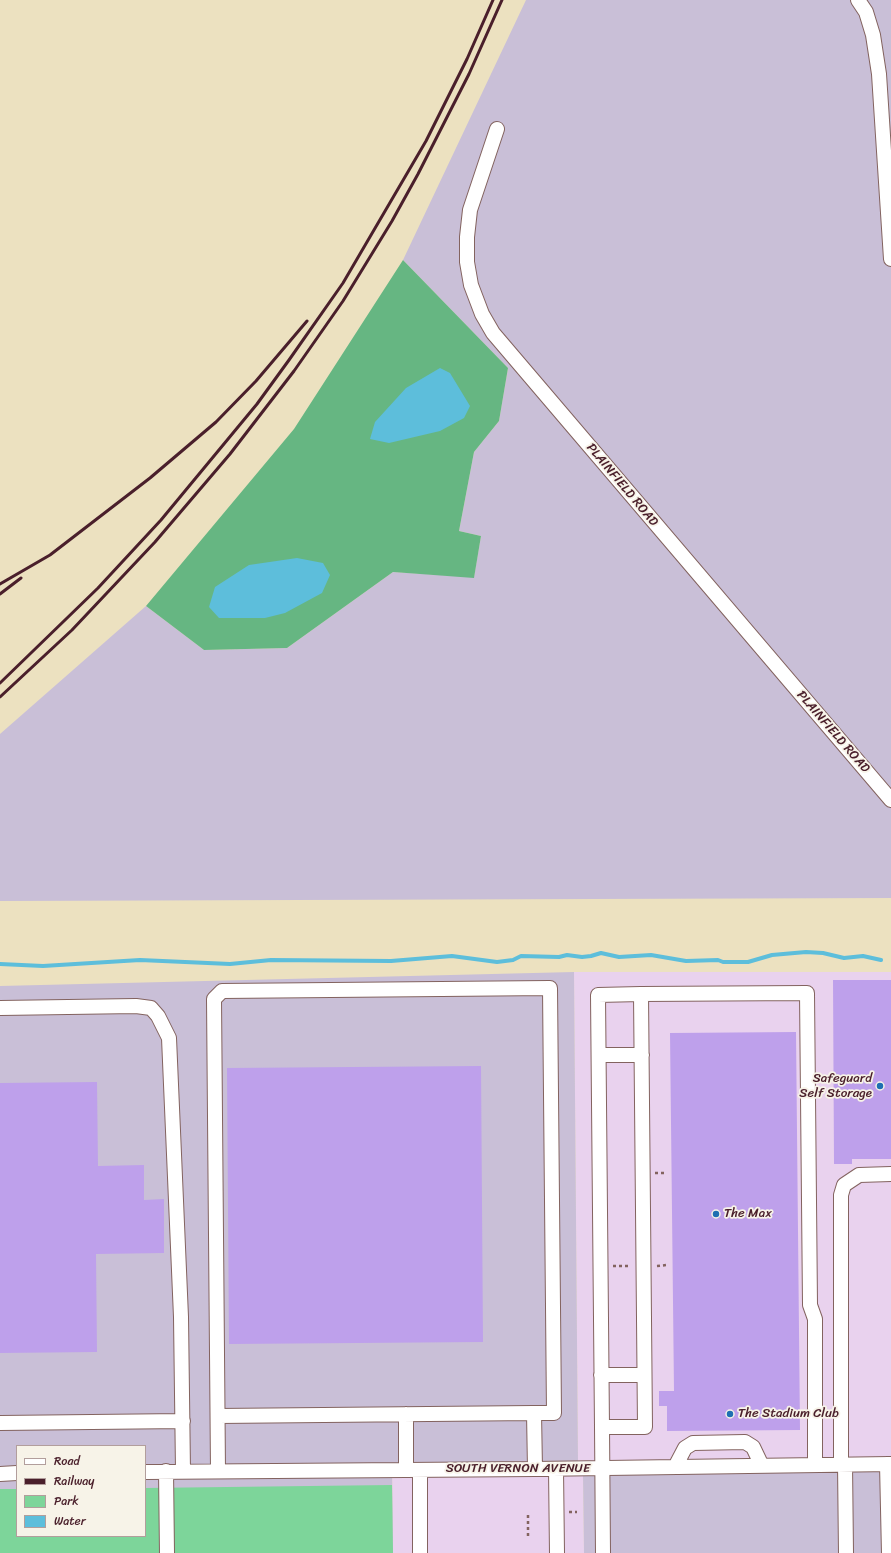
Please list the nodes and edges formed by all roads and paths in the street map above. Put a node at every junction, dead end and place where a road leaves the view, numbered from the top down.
1 (858, 0) edge
2 (497, 129) dead end
3 (891, 259) edge
4 (891, 800) edge
5 (641, 994) junction
6 (0, 1008) edge
7 (599, 1055) junction
8 (642, 1055) junction
9 (891, 1174) edge
10 (601, 1375) junction
11 (644, 1375) junction
12 (534, 1413) junction
13 (406, 1414) junction
14 (218, 1416) junction
15 (183, 1422) junction
16 (0, 1423) edge
17 (602, 1427) junction
18 (843, 1464) junction
19 (889, 1464) edge
20 (815, 1465) junction
21 (762, 1466) junction
22 (675, 1467) junction
23 (602, 1468) junction
24 (535, 1469) junction
25 (556, 1469) junction
26 (413, 1470) junction
27 (166, 1471) junction
28 (183, 1471) junction
29 (218, 1471) junction
30 (146, 1472) edge
31 (16, 1473) edge
32 (0, 1474) edge
33 (528, 1515) dead end
34 (890, 1529) edge
35 (528, 1537) dead end
36 (167, 1553) edge
37 (420, 1553) edge
38 (557, 1553) edge
39 (603, 1553) edge
40 (846, 1553) edge
41 (889, 1553) edge

1 - 3 street
2 - 4 street, PLAINFIELD ROAD
5 - 7 street
5 - 8 street
5 - 20 street
6 - 15 street
7 - 8 street
7 - 10 street
8 - 11 street
9 - 18 street
10 - 11 street
10 - 17 street
11 - 17 street
12 - 13 street
12 - 14 street
12 - 24 street
13 - 14 street
13 - 26 street
14 - 29 street
15 - 16 street
15 - 28 street
17 - 23 street
18 - 19 street, SOUTH VERNON AVENUE
18 - 20 street, SOUTH VERNON AVENUE
18 - 40 street
19 - 34 street
20 - 21 street, SOUTH VERNON AVENUE
21 - 22 street, SOUTH VERNON AVENUE
21 - 22 street
22 - 23 street, SOUTH VERNON AVENUE
23 - 25 street, SOUTH VERNON AVENUE
23 - 39 street
24 - 25 street, SOUTH VERNON AVENUE
24 - 26 street, SOUTH VERNON AVENUE
25 - 38 street
26 - 29 street, SOUTH VERNON AVENUE
26 - 37 street
27 - 28 street, SOUTH VERNON AVENUE
27 - 30 street, SOUTH VERNON AVENUE
27 - 36 street
28 - 29 street, SOUTH VERNON AVENUE
31 - 32 street
33 - 35 path
34 - 41 street

